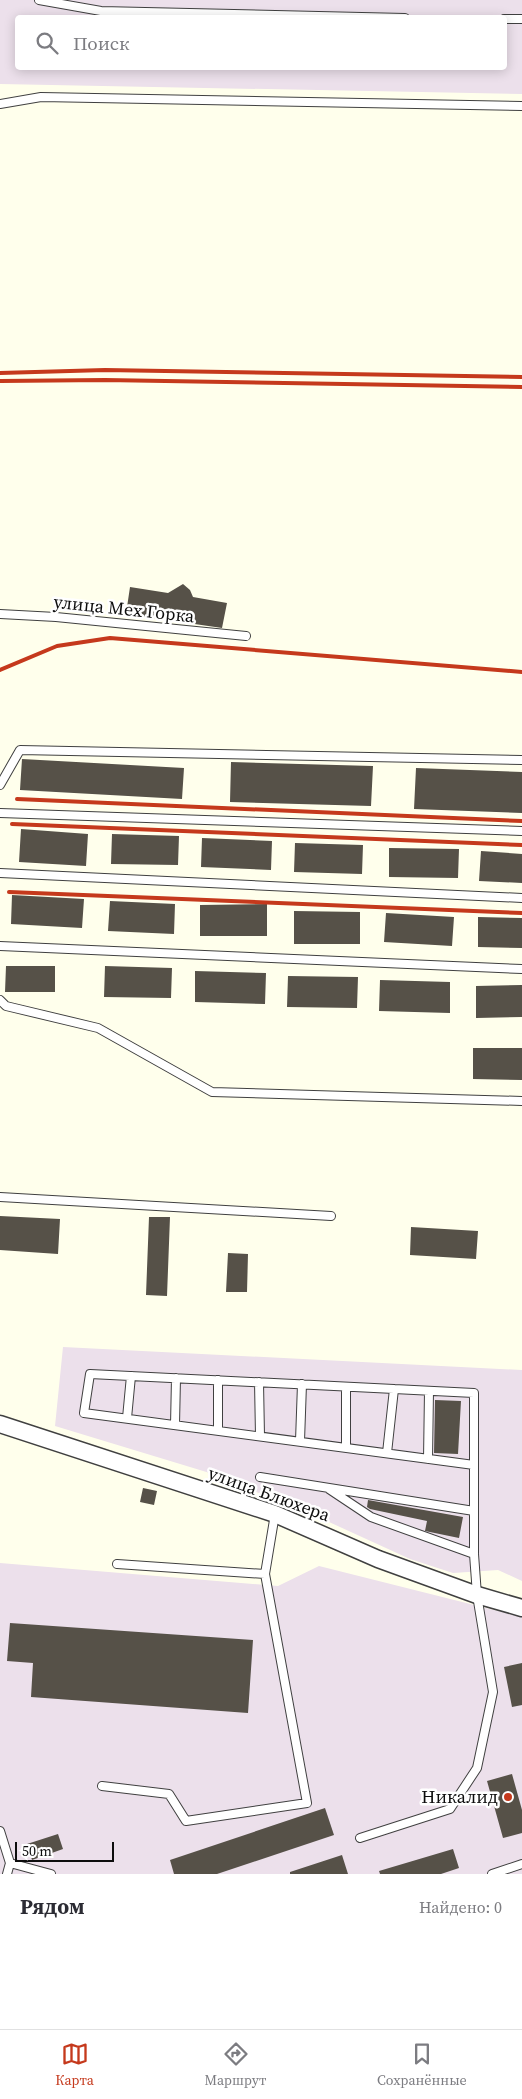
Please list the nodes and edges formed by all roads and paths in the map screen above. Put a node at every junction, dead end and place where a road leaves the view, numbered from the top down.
1 (39, 0) edge
2 (254, 15) edge
3 (507, 19) edge
4 (522, 19) edge
5 (0, 104) edge
6 (522, 106) edge
7 (0, 614) edge
8 (246, 636) dead end
9 (522, 760) edge
10 (0, 785) edge
11 (0, 813) edge
12 (522, 831) edge
13 (0, 872) edge
14 (522, 898) edge
15 (0, 946) edge
16 (522, 969) edge
17 (0, 1000) edge
18 (522, 1101) edge
19 (0, 1197) edge
20 (331, 1216) dead end
21 (131, 1376) junction
22 (176, 1378) junction
23 (218, 1380) junction
24 (259, 1382) junction
25 (302, 1384) junction
26 (346, 1387) junction
27 (394, 1389) junction
28 (428, 1391) junction
29 (127, 1418) junction
30 (0, 1424) edge
31 (175, 1425) junction
32 (218, 1430) junction
33 (260, 1436) junction
34 (300, 1442) junction
35 (346, 1448) junction
36 (387, 1453) junction
37 (428, 1459) junction
38 (474, 1465) junction
39 (260, 1477) dead end
40 (327, 1488) junction
41 (474, 1511) junction
42 (275, 1514) junction
43 (474, 1554) junction
44 (117, 1564) dead end
45 (265, 1574) junction
46 (477, 1595) junction
47 (522, 1608) edge
48 (102, 1786) dead end
49 (0, 1832) edge
50 (360, 1838) dead end
51 (10, 1863) junction
52 (522, 1864) edge
53 (6, 1874) edge
54 (51, 1874) edge
55 (492, 1874) edge

1 - 2 lane
3 - 4 lane
5 - 6 lane
7 - 8 lane, улица Мех Горка
9 - 10 lane
11 - 12 lane
13 - 14 lane
15 - 16 lane
17 - 18 lane
19 - 20 lane
21 - 22 lane
21 - 29 lane
21 - 29 lane
22 - 23 lane
22 - 31 lane
23 - 24 lane
23 - 32 lane
24 - 25 lane
24 - 33 lane
25 - 26 lane
25 - 34 lane
26 - 27 lane
26 - 35 lane
27 - 28 lane
27 - 36 lane
28 - 37 lane
28 - 38 lane
29 - 31 lane
30 - 42 street, улица Блюхера
31 - 32 lane
32 - 33 lane
33 - 34 lane
34 - 35 lane
35 - 36 lane
36 - 37 lane
37 - 38 lane
38 - 41 lane
39 - 40 lane
40 - 41 lane
40 - 43 lane
41 - 43 lane
42 - 45 lane
42 - 46 street, улица Блюхера
43 - 46 lane
44 - 45 lane
45 - 48 lane
46 - 47 street, улица Блюхера
46 - 50 lane
49 - 51 lane
51 - 53 lane
51 - 54 lane
52 - 55 lane

